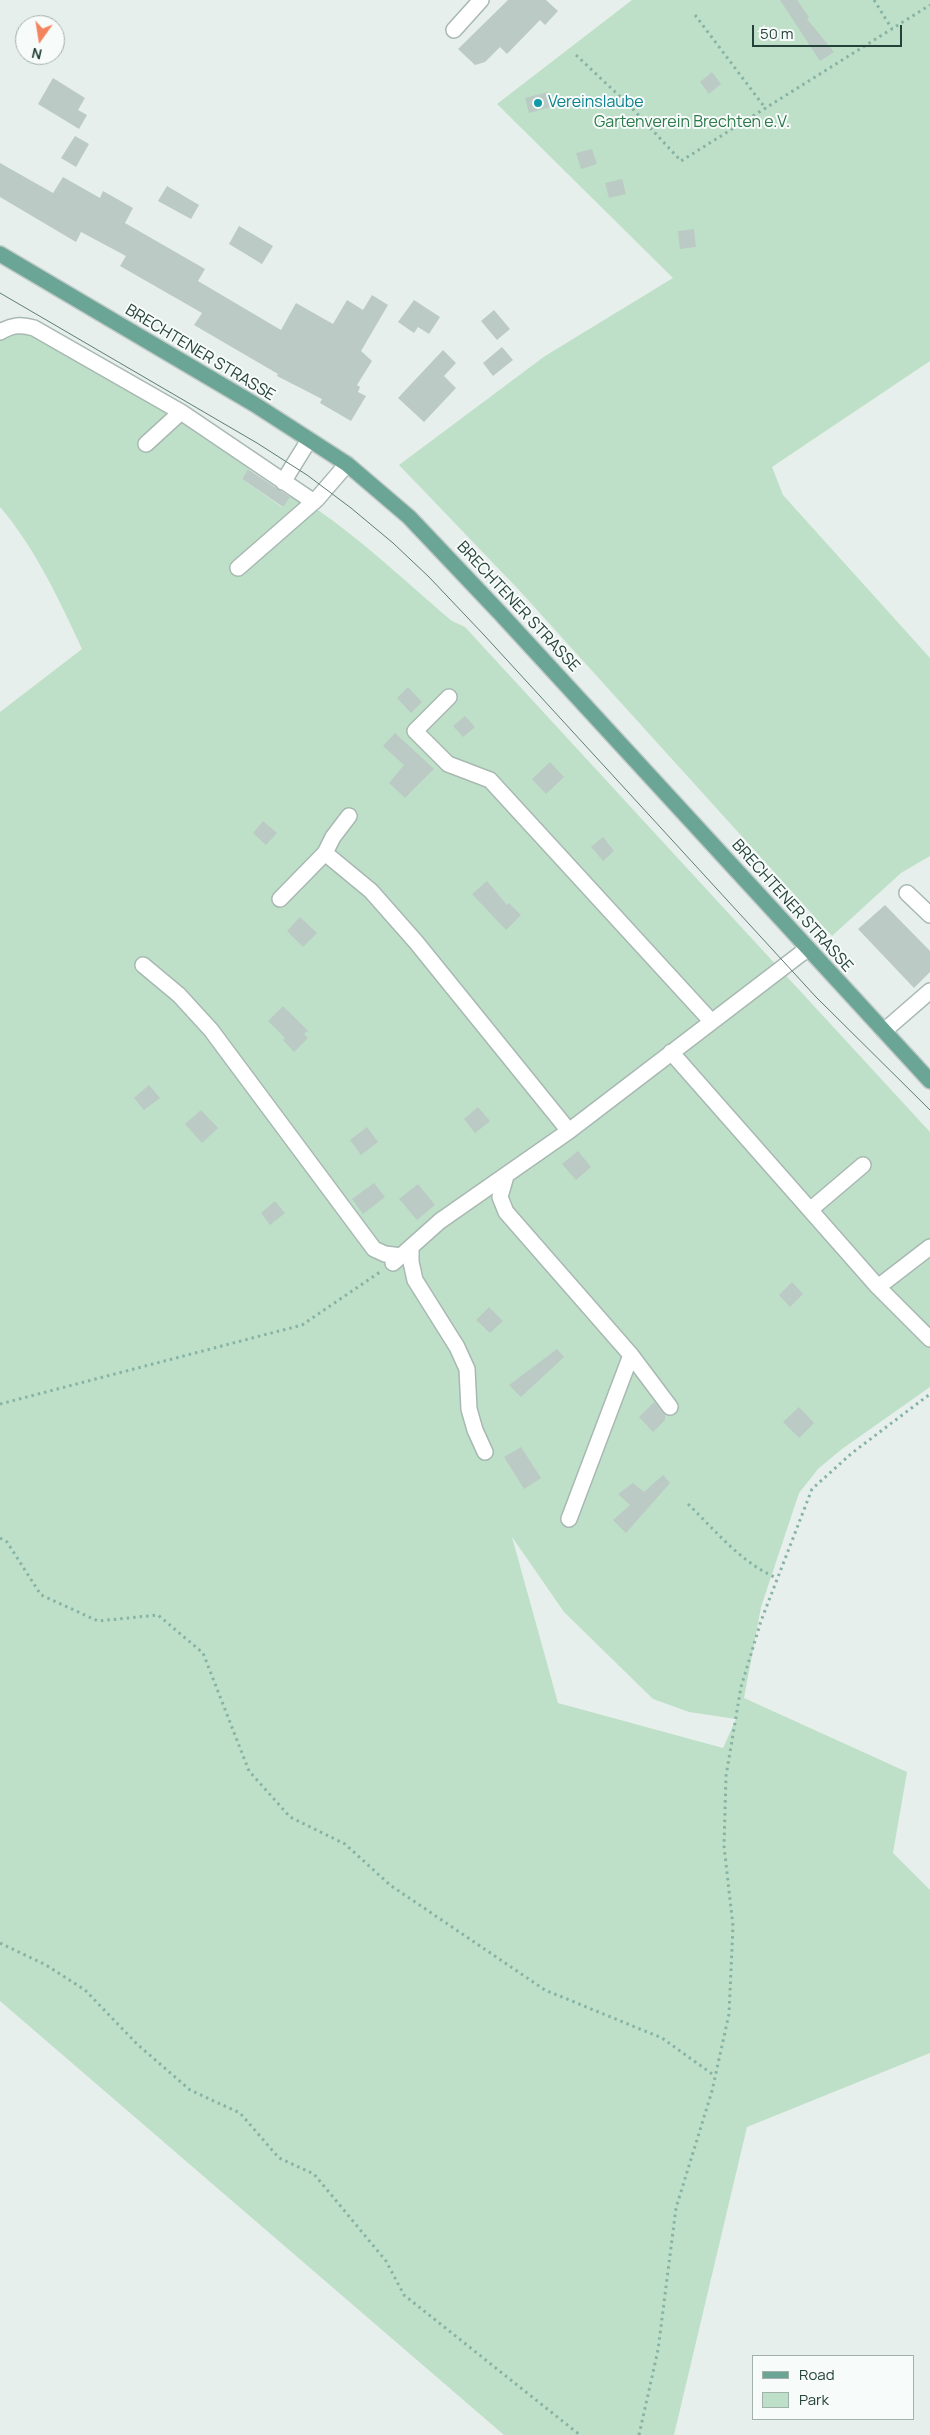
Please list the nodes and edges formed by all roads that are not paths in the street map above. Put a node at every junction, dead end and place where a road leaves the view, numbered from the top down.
1 (481, 0) edge
2 (454, 30) dead end
3 (0, 254) edge
4 (0, 332) edge
5 (181, 412) junction
6 (309, 440) junction
7 (146, 444) dead end
8 (347, 464) junction
9 (283, 482) junction
10 (314, 502) junction
11 (238, 568) dead end
12 (448, 696) dead end
13 (349, 816) dead end
14 (325, 853) junction
15 (907, 893) dead end
16 (280, 899) dead end
17 (930, 915) edge
18 (807, 950) junction
19 (144, 965) dead end
20 (930, 991) edge
21 (711, 1021) junction
22 (884, 1031) junction
23 (670, 1052) junction
24 (930, 1081) edge
25 (569, 1131) junction
26 (863, 1165) dead end
27 (506, 1176) junction
28 (810, 1210) junction
29 (930, 1247) edge
30 (402, 1256) junction
31 (878, 1287) junction
32 (930, 1339) edge
33 (631, 1355) junction
34 (670, 1407) dead end
35 (485, 1452) dead end
36 (569, 1519) dead end

1 - 2 street
3 - 6 main road, BRECHTENER STRASSE
4 - 5 street
5 - 7 street
5 - 9 street
6 - 8 main road, BRECHTENER STRASSE
6 - 9 street
8 - 10 street
8 - 18 main road, BRECHTENER STRASSE
9 - 10 street
10 - 11 street
12 - 21 street
13 - 14 street
14 - 16 street
14 - 25 street
15 - 17 street
18 - 21 street
18 - 22 main road, BRECHTENER STRASSE
19 - 30 street
20 - 22 street
21 - 23 street
22 - 24 main road, BRECHTENER STRASSE
23 - 25 street
23 - 28 street
25 - 27 street
26 - 28 street
27 - 30 street
27 - 33 street
28 - 31 street
29 - 31 street
30 - 35 street
31 - 32 street
33 - 34 street
33 - 36 street

